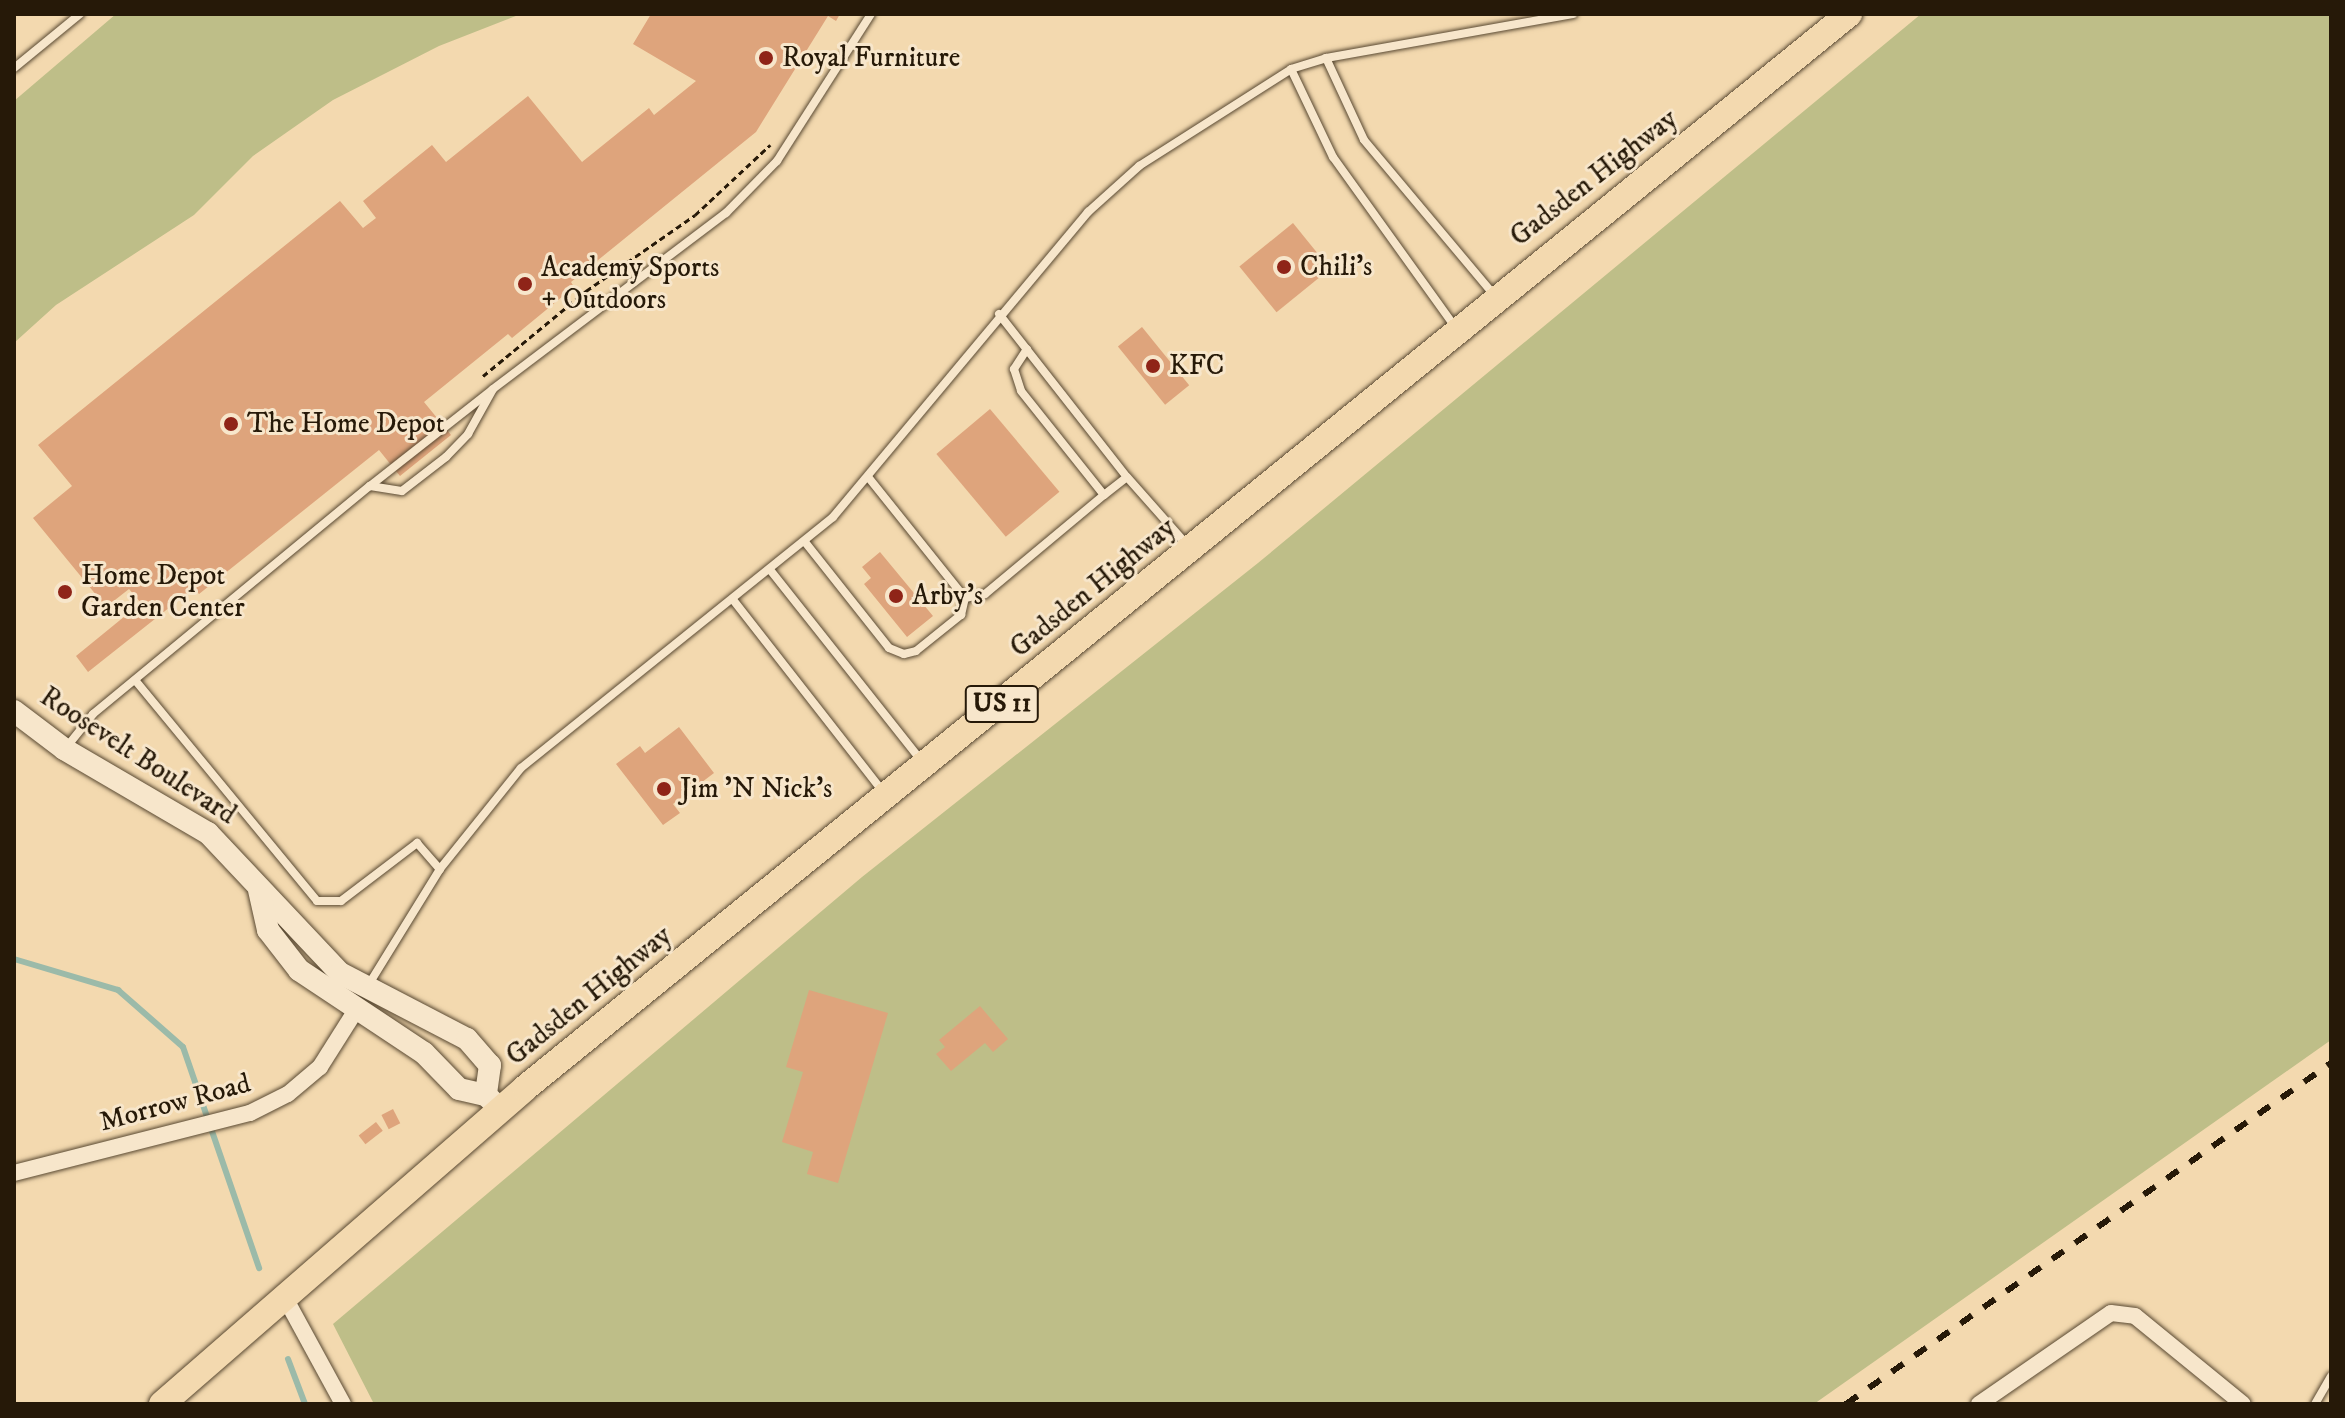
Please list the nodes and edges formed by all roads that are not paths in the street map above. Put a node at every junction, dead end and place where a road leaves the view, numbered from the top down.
1 (80, 14) edge
2 (871, 14) edge
3 (1573, 14) edge
4 (1849, 14) edge
5 (1326, 58) junction
6 (14, 68) edge
7 (1291, 69) junction
8 (1496, 296) junction
9 (999, 314) junction
10 (1457, 330) junction
11 (1027, 349) junction
12 (493, 389) junction
13 (1127, 477) junction
14 (869, 478) junction
15 (370, 486) junction
16 (1104, 495) junction
17 (805, 542) junction
18 (1191, 549) junction
19 (771, 571) junction
20 (965, 598) junction
21 (734, 601) junction
22 (135, 680) junction
23 (14, 711) edge
24 (64, 749) junction
25 (926, 767) junction
26 (887, 797) junction
27 (440, 869) junction
28 (259, 890) junction
29 (366, 989) junction
30 (356, 1010) junction
31 (493, 1102) junction
32 (14, 1173) edge
33 (283, 1294) junction
34 (2331, 1376) edge
35 (162, 1404) edge
36 (343, 1404) edge
37 (1979, 1404) edge
38 (2243, 1404) edge
39 (2315, 1404) edge

1 - 6 lane
2 - 12 lane
3 - 5 lane
4 - 8 main road, Gadsden Highway / US 11
5 - 7 lane
5 - 8 lane
7 - 9 lane
7 - 10 lane
8 - 10 main road, Gadsden Highway / US 11
9 - 11 lane
9 - 14 lane
10 - 18 main road, Gadsden Highway / US 11
11 - 13 lane
11 - 16 lane
12 - 15 lane
12 - 15 lane
13 - 16 lane
13 - 18 lane
14 - 17 lane
14 - 20 lane
15 - 22 lane
16 - 20 lane
17 - 19 lane
17 - 20 lane
18 - 25 main road, Gadsden Highway / US 11
19 - 21 lane
19 - 25 lane
21 - 26 lane
21 - 27 lane
22 - 24 lane
22 - 27 lane
23 - 24 street, Roosevelt Boulevard
24 - 28 street, Roosevelt Boulevard
25 - 26 main road, Gadsden Highway / US 11
26 - 31 main road, Gadsden Highway / US 11
27 - 29 lane
28 - 29 street, Roosevelt Boulevard
28 - 30 street, Roosevelt Boulevard
29 - 31 street, Roosevelt Boulevard
30 - 31 street, Roosevelt Boulevard
30 - 32 street, Morrow Road
31 - 33 main road, Gadsden Highway / US 11
33 - 35 main road, Gadsden Highway / US 11
33 - 36 street
34 - 39 lane
37 - 38 street

